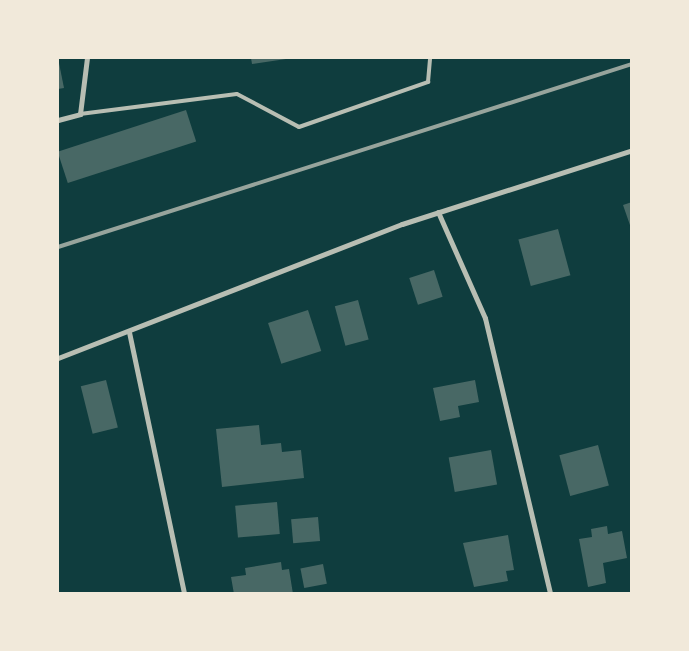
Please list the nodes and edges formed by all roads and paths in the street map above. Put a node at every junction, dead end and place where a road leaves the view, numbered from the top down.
1 (87, 58) edge
2 (430, 58) edge
3 (80, 114) junction
4 (58, 120) edge
5 (632, 150) edge
6 (438, 212) junction
7 (129, 332) junction
8 (58, 358) edge
9 (184, 594) edge
10 (550, 594) edge

1 - 3 street
2 - 3 lane
3 - 4 street
5 - 6 street
6 - 7 street
6 - 10 street
7 - 8 street
7 - 9 street

